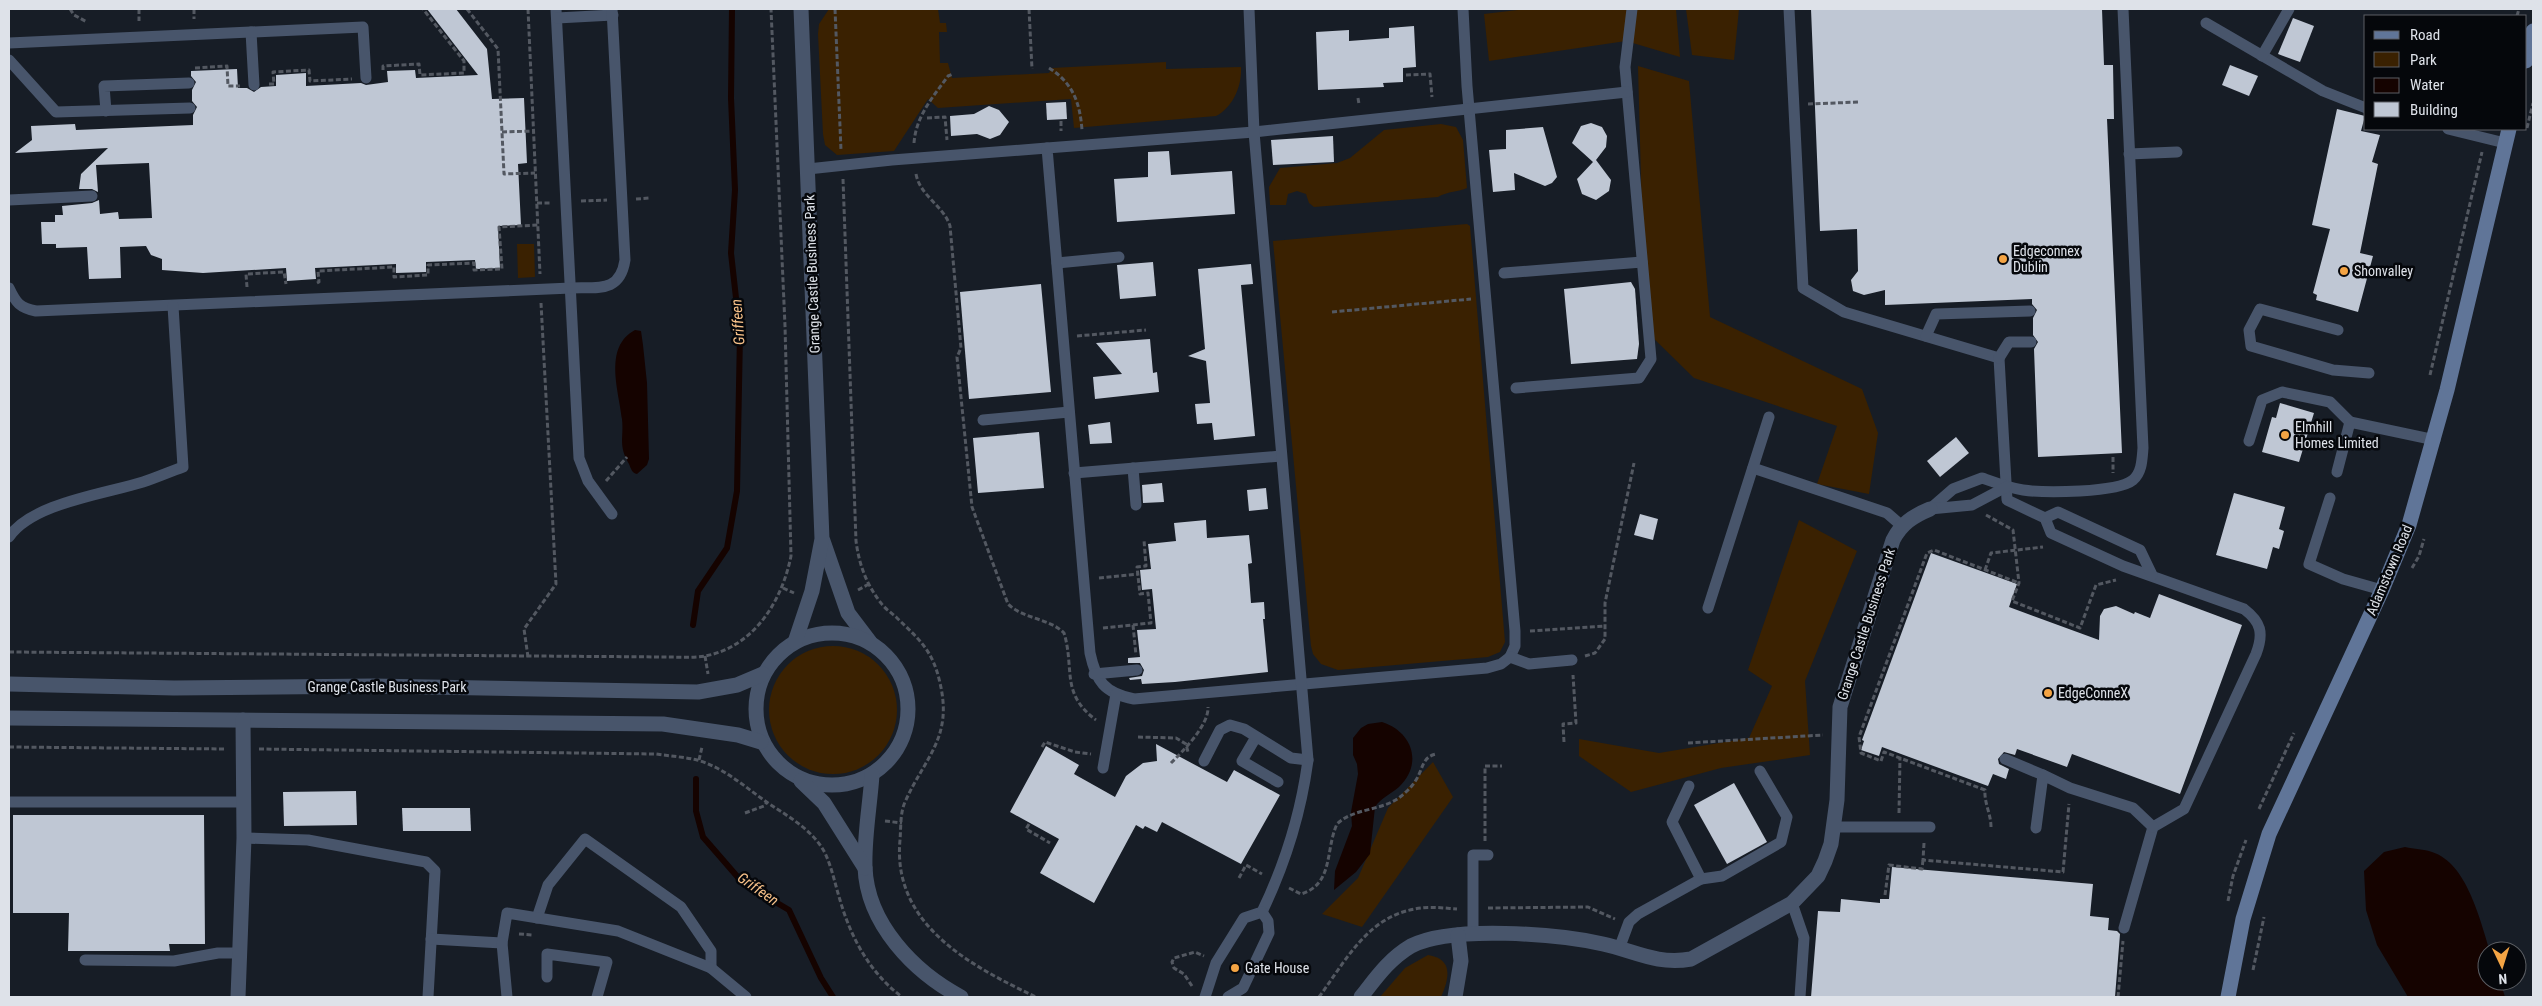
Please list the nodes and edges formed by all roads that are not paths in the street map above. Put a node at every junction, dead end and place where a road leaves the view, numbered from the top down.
1 (802, 9) edge
2 (1249, 9) edge
3 (1463, 9) edge
4 (1632, 9) edge
5 (1790, 9) edge
6 (2123, 9) edge
7 (2289, 9) edge
8 (612, 12) edge
9 (557, 13) edge
10 (2206, 23) dead end
11 (250, 32) junction
12 (2533, 32) edge
13 (9, 43) edge
14 (2262, 56) junction
15 (2527, 57) edge
16 (9, 60) edge
17 (366, 78) road end
18 (189, 83) dead end
19 (254, 85) road end
20 (1627, 92) junction
21 (2364, 107) edge
22 (190, 108) dead end
23 (1470, 108) junction
24 (106, 110) junction
25 (2452, 130) edge
26 (1254, 132) junction
27 (2507, 136) edge
28 (1048, 148) junction
29 (2178, 152) dead end
30 (2130, 154) junction
31 (808, 169) junction
32 (92, 196) dead end
33 (9, 200) edge
34 (1119, 257) dead end
35 (1642, 262) junction
36 (1057, 263) junction
37 (1504, 273) dead end
38 (9, 288) edge
39 (571, 288) junction
40 (173, 306) junction
41 (2030, 311) dead end
42 (2338, 330) dead end
43 (1926, 336) junction
44 (2031, 342) dead end
45 (1999, 358) junction
46 (2369, 373) dead end
47 (1516, 388) dead end
48 (1069, 412) junction
49 (1769, 417) dead end
50 (983, 420) dead end
51 (2350, 422) junction
52 (2435, 440) junction
53 (2249, 441) dead end
54 (1281, 456) junction
55 (1133, 468) junction
56 (1753, 468) junction
57 (1074, 472) junction
58 (2337, 472) dead end
59 (2006, 487) junction
60 (2330, 498) dead end
61 (1136, 505) dead end
62 (1930, 509) junction
63 (612, 514) dead end
64 (2045, 518) junction
65 (1902, 526) junction
66 (9, 538) edge
67 (822, 539) junction
68 (2152, 575) junction
69 (2382, 590) junction
70 (1708, 608) dead end
71 (795, 642) junction
72 (870, 642) junction
73 (1510, 657) junction
74 (1572, 660) road end
75 (1137, 670) road end
76 (764, 674) junction
77 (1094, 674) junction
78 (9, 684) edge
79 (1301, 684) junction
80 (1116, 694) junction
81 (9, 718) edge
82 (243, 720) junction
83 (1256, 737) junction
84 (761, 742) junction
85 (2005, 759) dead end
86 (1308, 760) junction
87 (1204, 761) dead end
88 (1103, 768) dead end
89 (1760, 770) dead end
90 (872, 775) junction
91 (2043, 775) junction
92 (799, 779) junction
93 (1278, 782) dead end
94 (1689, 786) dead end
95 (9, 802) edge
96 (245, 802) junction
97 (1930, 826) dead end
98 (2153, 826) junction
99 (1834, 827) junction
100 (2036, 828) dead end
101 (244, 838) junction
102 (1486, 855) road end
103 (865, 868) junction
104 (1701, 879) junction
105 (1792, 903) junction
106 (1262, 912) junction
107 (537, 918) junction
108 (2124, 928) road end
109 (1458, 935) junction
110 (1473, 935) junction
111 (430, 939) junction
112 (502, 943) junction
113 (1619, 949) junction
114 (239, 954) junction
115 (85, 960) dead end
116 (711, 968) junction
117 (547, 977) dead end
118 (238, 997) edge
119 (428, 997) edge
120 (507, 997) edge
121 (597, 997) edge
122 (746, 997) edge
123 (961, 997) edge
124 (1205, 997) edge
125 (1228, 997) edge
126 (1361, 997) edge
127 (1455, 997) edge
128 (1800, 997) edge
129 (2228, 997) edge

1 - 31 street, Grange Castle Business Park
2 - 26 lane
3 - 23 lane
4 - 20 lane
5 - 43 lane
6 - 30 lane
7 - 14 lane
8 - 9 lane
8 - 39 lane
9 - 39 lane
10 - 14 lane
11 - 13 lane
11 - 17 lane
11 - 19 lane
12 - 15 main road
14 - 21 lane
16 - 24 lane
18 - 24 lane
20 - 23 lane
20 - 35 lane
22 - 24 lane
23 - 26 lane
23 - 73 lane
25 - 27 lane
26 - 28 lane
26 - 54 lane
27 - 52 main road, Adamstown Road
28 - 31 lane
28 - 36 lane
29 - 30 lane
30 - 59 lane
31 - 67 street, Grange Castle Business Park
32 - 33 lane
34 - 36 lane
35 - 37 lane
35 - 47 lane
36 - 48 lane
38 - 40 lane
39 - 40 lane
39 - 63 lane
40 - 66 lane
41 - 43 lane
42 - 46 lane
43 - 45 lane
44 - 45 lane
45 - 59 lane
48 - 50 lane
48 - 57 lane
49 - 56 lane
51 - 52 lane
51 - 53 lane
51 - 58 lane
52 - 69 main road, Adamstown Road
54 - 55 lane
54 - 79 lane
55 - 57 lane
55 - 61 lane
56 - 65 lane
56 - 70 lane
57 - 77 lane
59 - 62 lane
59 - 62 lane
59 - 64 lane
60 - 69 lane
62 - 65 street, Grange Castle Business Park
64 - 68 lane
64 - 68 lane
65 - 99 street, Grange Castle Business Park
67 - 71 street, Grange Castle Business Park
67 - 72 street, Grange Castle Business Park
68 - 98 lane
69 - 129 main road, Adamstown Road
71 - 72 street
71 - 76 street
72 - 90 street
73 - 74 lane
73 - 79 lane
75 - 77 lane
76 - 78 street, Grange Castle Business Park
76 - 84 street
77 - 80 lane
79 - 80 lane
79 - 86 lane
80 - 88 lane
81 - 82 street
82 - 84 street
82 - 96 street
83 - 86 lane
83 - 87 lane
83 - 93 lane
84 - 92 street
85 - 91 lane
86 - 106 lane
89 - 104 lane
90 - 92 street
90 - 103 street
91 - 98 lane
91 - 100 lane
92 - 103 street
94 - 104 lane
95 - 96 lane
96 - 101 street
97 - 99 lane
98 - 108 lane
99 - 105 street, Grange Castle Business Park
101 - 111 lane
101 - 114 street
102 - 110 lane
103 - 123 street
104 - 113 lane
105 - 113 street, Grange Castle Business Park
105 - 128 lane
106 - 124 lane
106 - 125 lane
107 - 112 lane
107 - 116 lane
107 - 116 lane
109 - 110 street, Grange Castle Business Park
109 - 126 street, Grange Castle Business Park
109 - 127 street
110 - 113 street, Grange Castle Business Park
111 - 112 lane
111 - 119 lane
112 - 120 lane
114 - 115 lane
114 - 118 street
116 - 122 lane
117 - 121 lane

